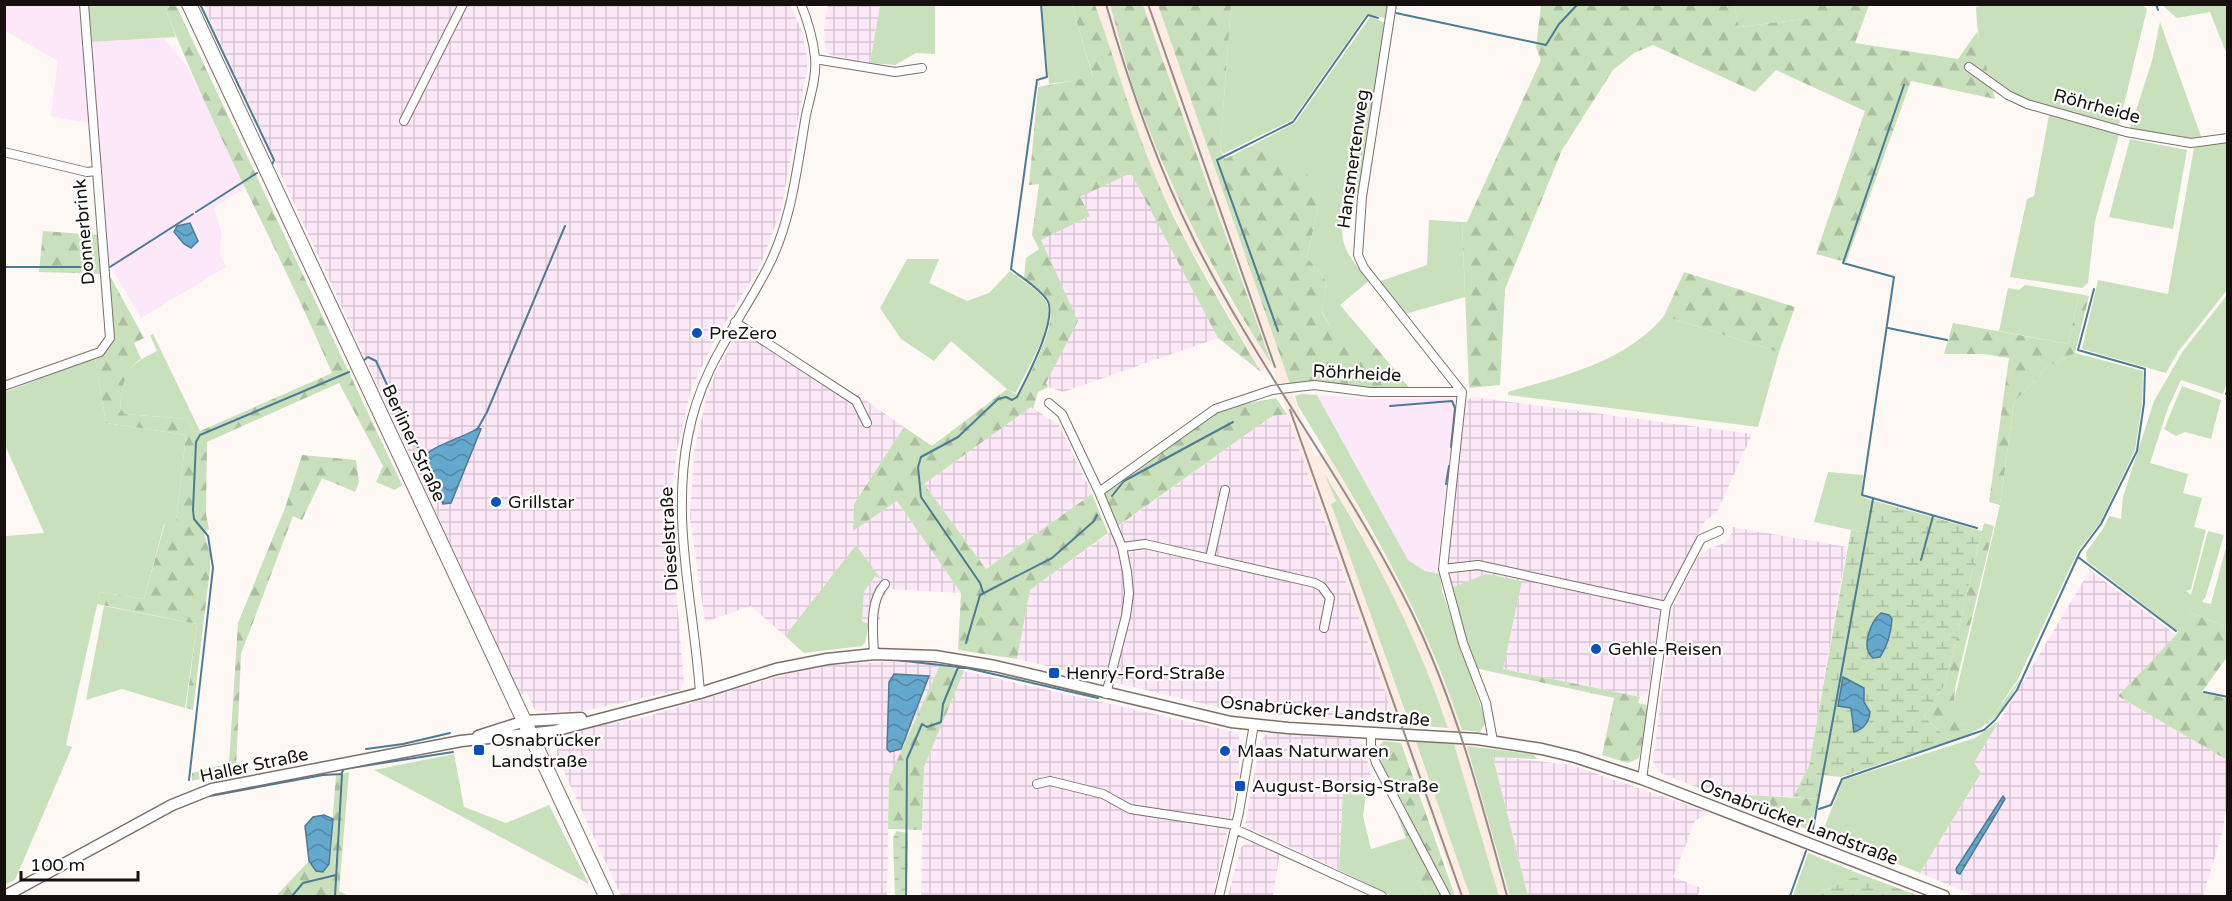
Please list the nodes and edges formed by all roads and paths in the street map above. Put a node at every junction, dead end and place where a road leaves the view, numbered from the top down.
1 (84, 4) edge
2 (189, 4) edge
3 (463, 4) edge
4 (801, 4) edge
5 (1392, 4) edge
6 (815, 58) junction
7 (1969, 67) dead end
8 (922, 68) dead end
9 (404, 121) dead end
10 (2228, 138) edge
11 (4, 152) edge
12 (96, 171) junction
13 (735, 322) junction
14 (4, 386) edge
15 (1462, 392) junction
16 (1049, 403) dead end
17 (867, 423) dead end
18 (1225, 490) dead end
19 (1099, 492) junction
20 (1719, 531) dead end
21 (1122, 547) junction
22 (1210, 558) junction
23 (1443, 569) junction
24 (885, 584) dead end
25 (1666, 606) junction
26 (1324, 628) dead end
27 (874, 654) junction
28 (700, 693) junction
29 (1106, 694) junction
30 (619, 714) junction
31 (525, 721) junction
32 (1254, 724) junction
33 (1371, 733) junction
34 (531, 735) junction
35 (461, 741) junction
36 (1493, 741) junction
37 (1642, 780) junction
38 (1037, 784) dead end
39 (1236, 827) junction
40 (5, 897) edge
41 (606, 897) edge
42 (1219, 897) edge
43 (1382, 897) edge
44 (1446, 897) edge
45 (1944, 897) edge

1 - 12 street, Donnerbrink
2 - 31 main road, Berliner Straße
3 - 9 street
4 - 6 street, Dieselstraße
5 - 15 street, Hansmertenweg
6 - 8 street
6 - 13 street, Dieselstraße
7 - 10 street, Röhrheide
11 - 12 street
12 - 14 street, Donnerbrink
13 - 17 street
13 - 28 street, Dieselstraße
15 - 19 street, Röhrheide
15 - 23 street
16 - 19 street
18 - 22 street
19 - 21 street
20 - 25 street
21 - 22 street
21 - 29 street
22 - 26 street
23 - 25 street
23 - 36 street
24 - 27 street
25 - 37 street
27 - 28 street, Osnabrücker Landstraße
27 - 29 street, Osnabrücker Landstraße
28 - 30 street, Osnabrücker Landstraße
29 - 32 street, Osnabrücker Landstraße
30 - 31 street, Osnabrücker Landstraße
30 - 34 street, Osnabrücker Landstraße
31 - 34 main road, Berliner Straße
31 - 35 street, Haller Straße
32 - 33 street, Osnabrücker Landstraße
32 - 39 street
33 - 36 street, Osnabrücker Landstraße
33 - 44 street
34 - 35 street, Haller Straße
34 - 41 main road, Berliner Straße
35 - 40 street, Haller Straße
36 - 37 street, Osnabrücker Landstraße
37 - 45 street, Osnabrücker Landstraße
38 - 39 street
39 - 42 street
39 - 43 street

